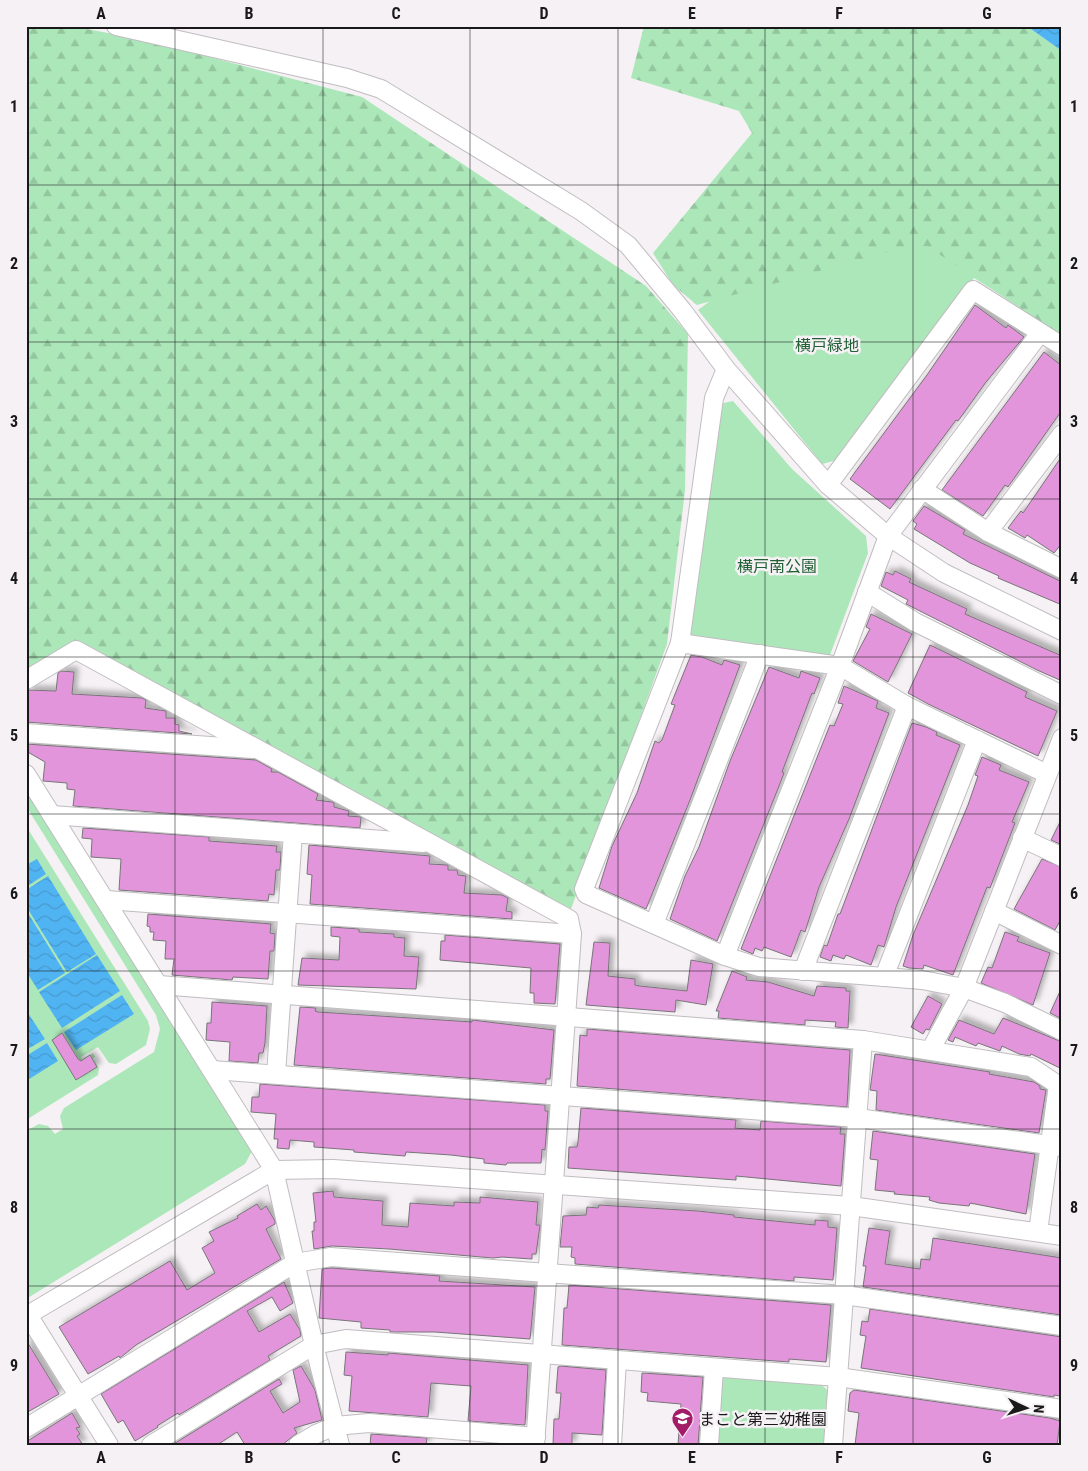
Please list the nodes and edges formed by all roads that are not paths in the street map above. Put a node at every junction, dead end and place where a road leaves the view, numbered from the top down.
1 (116, 26) edge
2 (1040, 332) junction
3 (1062, 346) edge
4 (726, 369) junction
5 (1062, 434) edge
6 (828, 484) junction
7 (922, 489) junction
8 (988, 532) junction
9 (888, 536) junction
10 (1061, 566) edge
11 (867, 592) junction
12 (1062, 631) edge
13 (680, 642) junction
14 (760, 654) junction
15 (840, 666) junction
16 (26, 680) edge
17 (1062, 695) edge
18 (907, 706) junction
19 (26, 733) edge
20 (1062, 738) edge
21 (977, 740) junction
22 (259, 750) junction
23 (26, 774) edge
24 (1048, 774) junction
25 (52, 816) junction
26 (293, 833) junction
27 (1022, 838) junction
28 (429, 844) junction
29 (1062, 857) edge
30 (106, 900) junction
31 (994, 911) junction
32 (288, 913) junction
33 (654, 924) junction
34 (572, 934) junction
35 (1062, 945) edge
36 (725, 956) junction
37 (803, 971) junction
38 (884, 977) junction
39 (159, 985) junction
40 (964, 988) junction
41 (282, 996) junction
42 (566, 1017) junction
43 (1062, 1031) edge
44 (863, 1040) junction
45 (930, 1049) junction
46 (212, 1070) junction
47 (276, 1074) junction
48 (561, 1096) junction
49 (858, 1118) junction
50 (1055, 1146) edge
51 (274, 1170) junction
52 (554, 1185) junction
53 (851, 1206) junction
54 (1038, 1232) junction
55 (1062, 1236) edge
56 (295, 1263) junction
57 (548, 1274) junction
58 (844, 1295) junction
59 (27, 1316) edge
60 (1062, 1326) edge
61 (314, 1345) junction
62 (542, 1356) junction
63 (617, 1361) junction
64 (714, 1368) junction
65 (838, 1377) junction
66 (78, 1395) junction
67 (1062, 1409) edge
68 (335, 1426) junction
69 (26, 1428) edge
70 (536, 1441) edge
71 (109, 1445) edge
72 (151, 1445) edge
73 (298, 1445) edge
74 (340, 1445) edge
75 (612, 1445) edge
76 (710, 1445) edge
77 (833, 1445) edge

1 - 4 street
2 - 3 street
2 - 6 street
2 - 7 street
4 - 6 street
4 - 13 street
5 - 8 street
6 - 9 street
7 - 8 street
7 - 9 street
8 - 10 street
9 - 11 street
9 - 12 street
11 - 15 street
11 - 17 street
13 - 14 street
13 - 33 street
14 - 15 street
14 - 33 street
15 - 18 street
15 - 36 street
16 - 22 street
18 - 21 street
18 - 37 street
19 - 22 street
20 - 24 street
21 - 24 street
21 - 38 street
22 - 28 street
23 - 25 street
24 - 27 street
25 - 26 street
25 - 30 street
26 - 28 street
26 - 32 street
27 - 29 street
27 - 31 street
28 - 34 street
30 - 32 street
30 - 39 street
31 - 35 street
31 - 40 street
32 - 34 street
32 - 41 street
33 - 36 street
34 - 42 street
36 - 37 street
37 - 38 street
38 - 40 street
39 - 41 street
39 - 46 street
40 - 43 street
40 - 45 street
41 - 42 street
41 - 47 street
42 - 44 street
42 - 48 street
44 - 45 street
44 - 49 street
45 - 50 street
46 - 47 street
46 - 51 street
47 - 48 street
48 - 49 street
48 - 52 street
49 - 50 street
49 - 53 street
50 - 54 street
51 - 52 street
51 - 56 street
51 - 59 street
52 - 53 street
52 - 57 street
53 - 54 street
53 - 58 street
54 - 55 street
56 - 57 street
56 - 61 street
56 - 66 street
57 - 58 street
57 - 62 street
58 - 60 street
58 - 65 street
59 - 66 street
61 - 62 street
61 - 68 street
61 - 72 street
62 - 63 street
62 - 70 street
63 - 64 street
63 - 75 street
64 - 65 street
64 - 76 street
65 - 67 street
65 - 77 street
66 - 69 street
66 - 71 street
68 - 70 street
68 - 73 street
68 - 74 street

